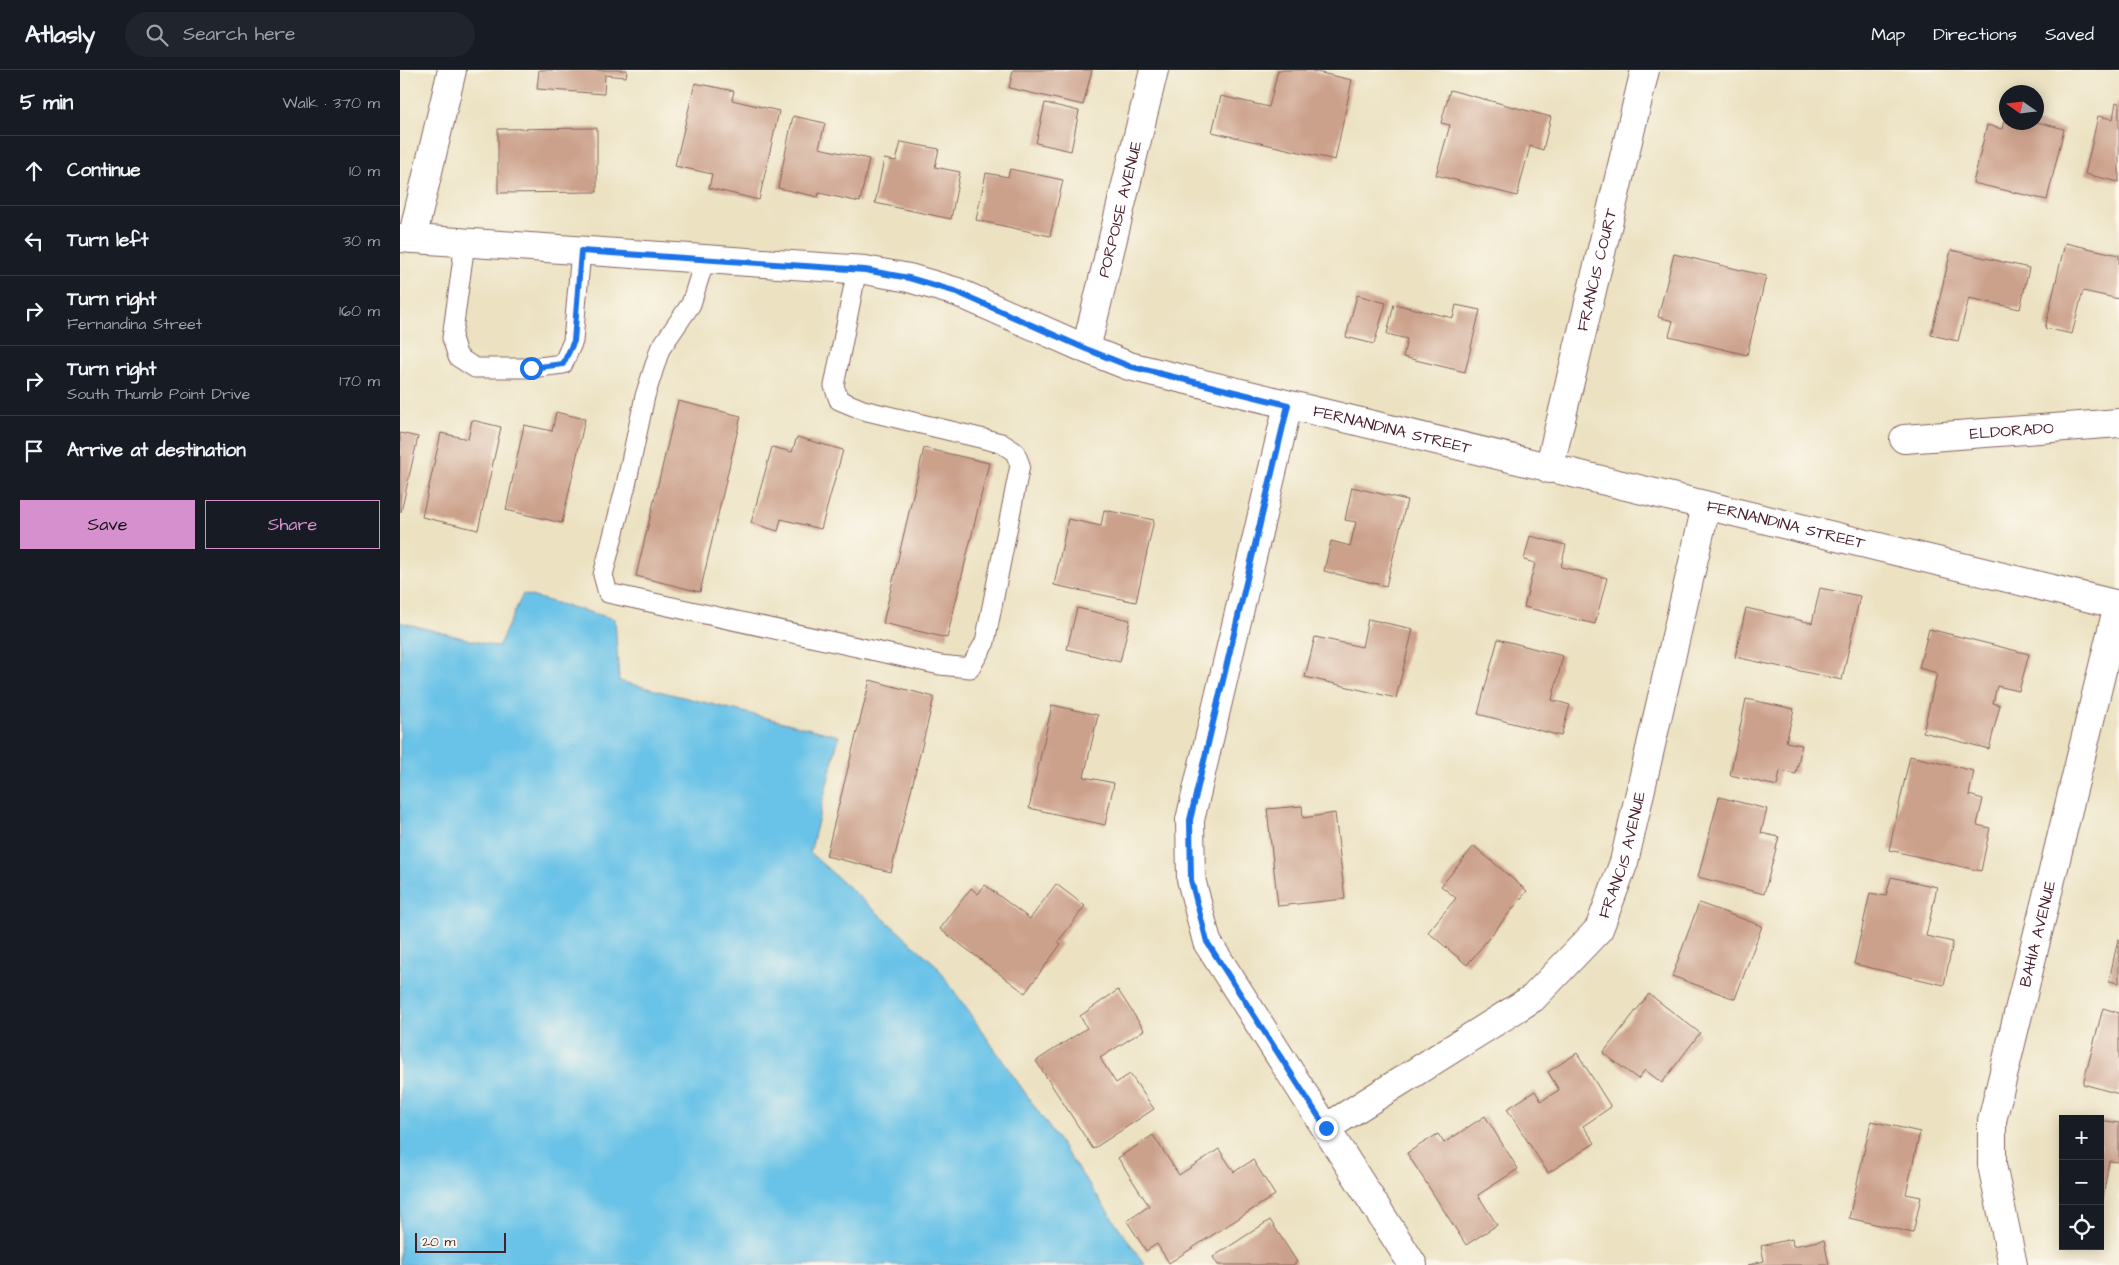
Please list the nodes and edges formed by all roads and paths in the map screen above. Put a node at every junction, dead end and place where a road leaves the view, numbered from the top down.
1 (452, 70) edge
2 (1154, 70) edge
3 (1645, 70) edge
4 (406, 239) edge
5 (465, 243) junction
6 (581, 251) junction
7 (705, 260) junction
8 (857, 269) junction
9 (1086, 349) junction
10 (1288, 405) junction
11 (2119, 423) edge
12 (1904, 439) dead end
13 (1549, 469) junction
14 (1706, 506) junction
15 (2119, 605) edge
16 (1326, 1128) junction
17 (1413, 1265) edge
18 (2013, 1265) edge

1 - 4 street
2 - 9 street, PORPOISE AVENUE
3 - 13 street, FRANCIS COURT
4 - 5 street, FERNANDINA STREET
5 - 6 street, FERNANDINA STREET
5 - 6 lane
6 - 7 street, FERNANDINA STREET
7 - 8 street, FERNANDINA STREET
7 - 8 lane
8 - 9 street, FERNANDINA STREET
9 - 10 street, FERNANDINA STREET
10 - 13 street, FERNANDINA STREET
10 - 16 street
11 - 12 street, ELDORADO
13 - 14 street, FERNANDINA STREET
14 - 15 street, FERNANDINA STREET
14 - 16 street, FRANCIS AVENUE
15 - 18 street, BAHIA AVENUE
16 - 17 street

